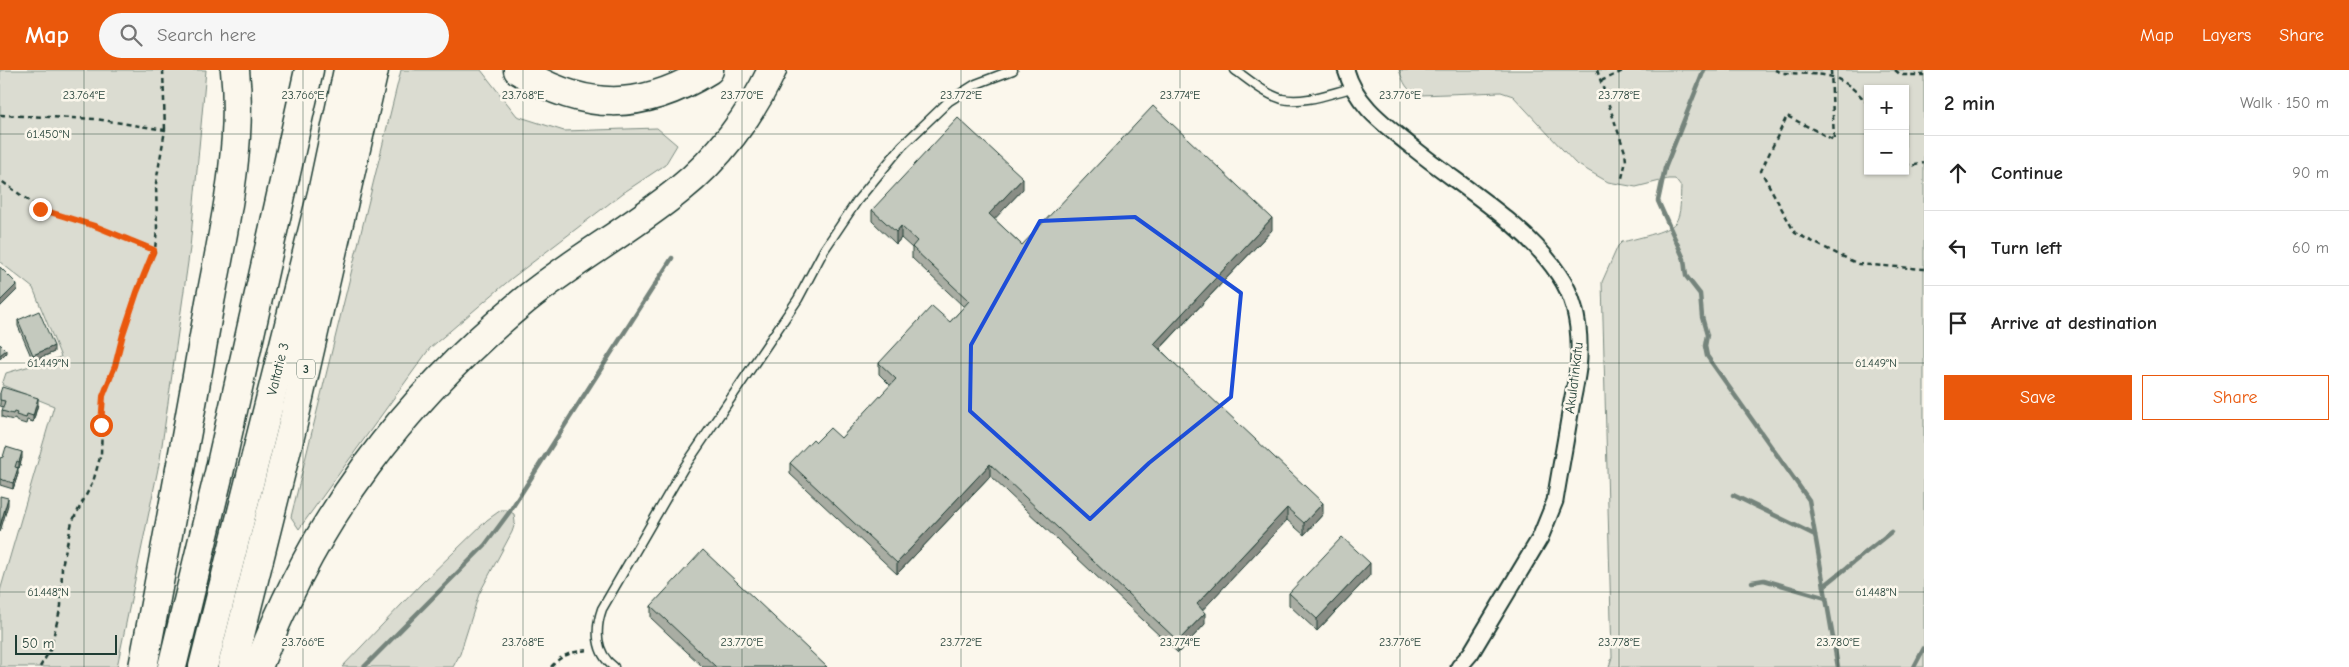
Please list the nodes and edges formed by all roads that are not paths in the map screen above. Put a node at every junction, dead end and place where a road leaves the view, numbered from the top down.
1 (235, 70) edge
2 (309, 70) edge
3 (348, 70) edge
4 (374, 70) edge
5 (518, 70) edge
6 (709, 70) edge
7 (772, 70) edge
8 (1013, 70) edge
9 (1235, 70) edge
10 (1346, 70) edge
11 (1352, 88) junction
12 (143, 667) edge
13 (172, 667) edge
14 (203, 667) edge
15 (232, 667) edge
16 (258, 667) edge
17 (614, 667) edge
18 (1459, 667) edge

1 - 12 highway
2 - 13 highway
3 - 14 highway, Valtatie 3
4 - 15 highway, 3
5 - 6 highway
7 - 16 highway
8 - 17 lane
9 - 11 lane
10 - 11 street, Akulatinkatu
11 - 18 street, Akulatinkatu

